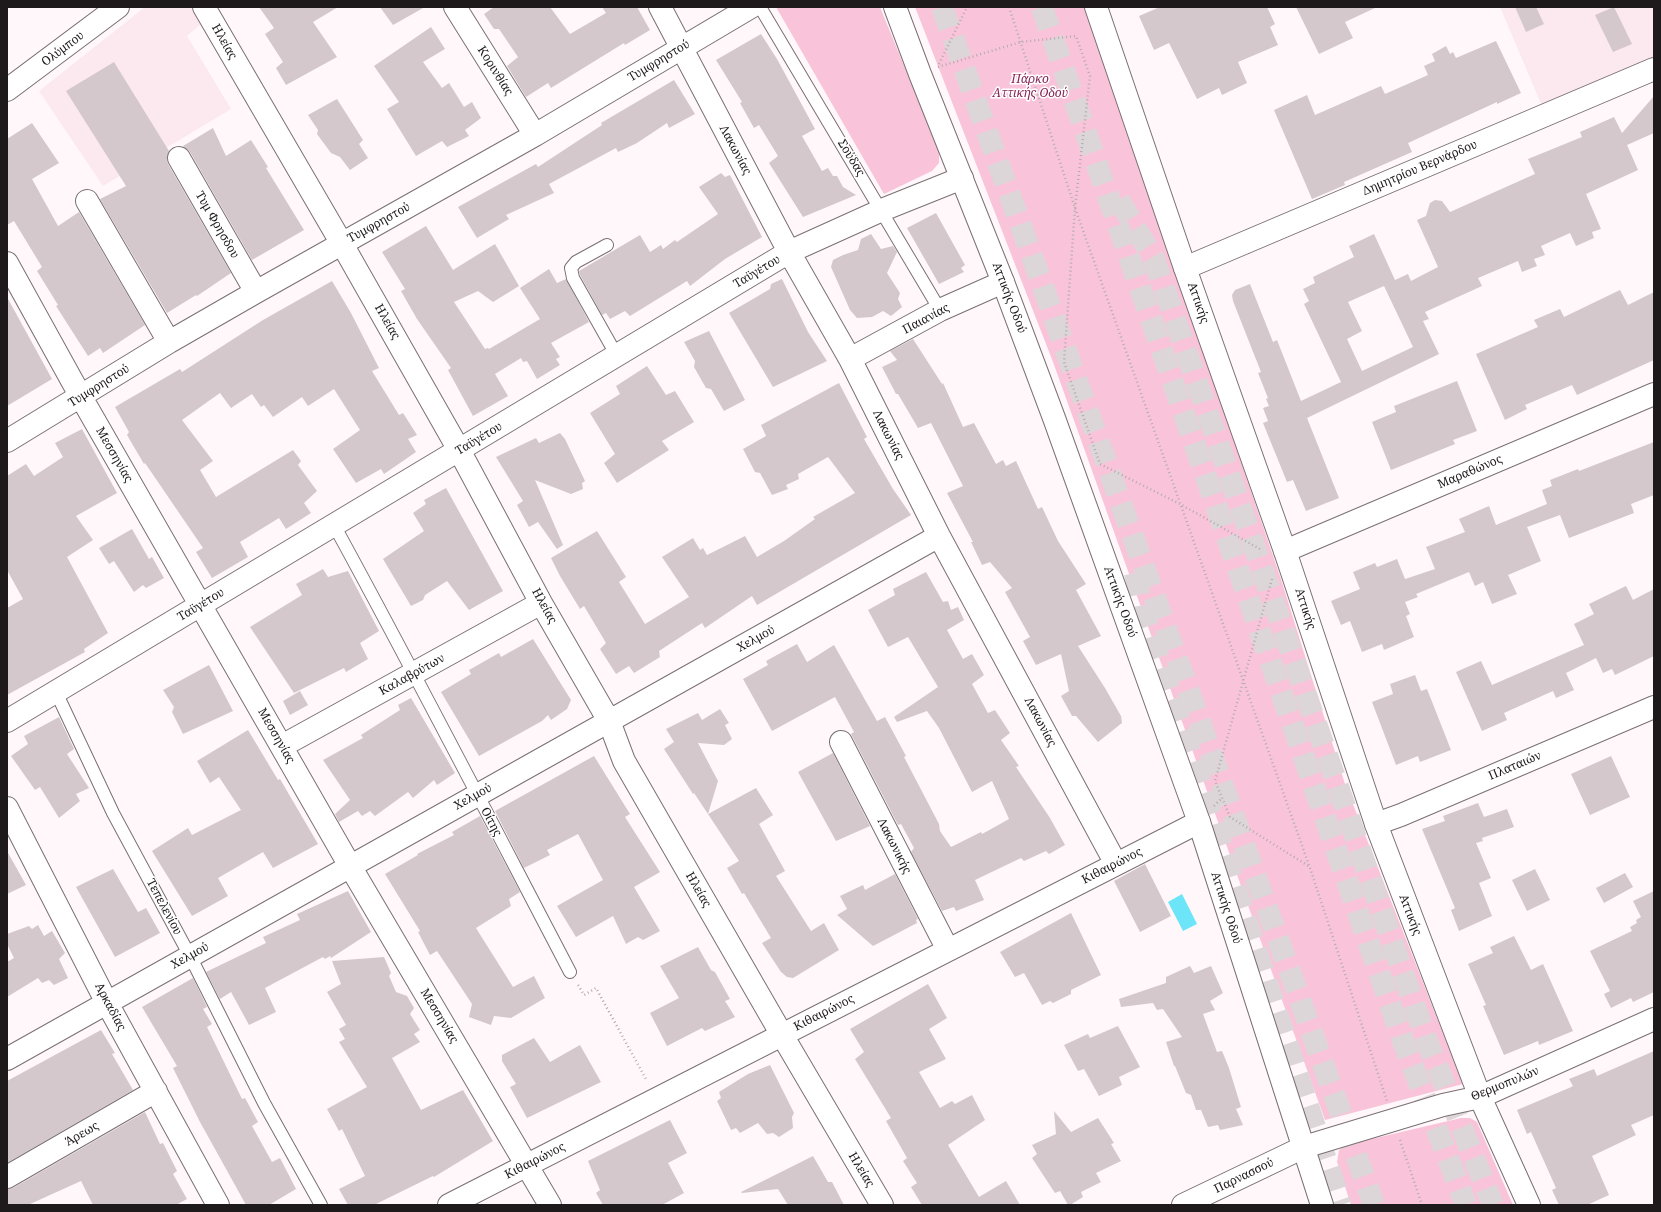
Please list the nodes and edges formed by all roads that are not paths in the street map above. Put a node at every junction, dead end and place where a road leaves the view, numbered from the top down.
1 (118, 7) edge
2 (204, 7) edge
3 (455, 7) edge
4 (660, 7) edge
5 (751, 7) edge
6 (760, 7) edge
7 (895, 7) edge
8 (1096, 7) edge
9 (682, 48) junction
10 (1654, 69) edge
11 (7, 90) edge
12 (535, 135) junction
13 (179, 158) dead end
14 (962, 178) junction
15 (87, 201) dead end
16 (882, 210) junction
17 (342, 244) junction
18 (607, 245) dead end
19 (790, 252) junction
20 (7, 263) edge
21 (1185, 268) junction
22 (1003, 282) junction
23 (256, 292) junction
24 (940, 310) junction
25 (169, 342) junction
26 (617, 356) junction
27 (850, 359) junction
28 (1654, 394) edge
29 (81, 397) junction
30 (7, 441) edge
31 (459, 450) junction
32 (334, 525) junction
33 (939, 536) junction
34 (1285, 551) junction
35 (542, 603) junction
36 (201, 605) junction
37 (415, 673) junction
38 (56, 692) junction
39 (1654, 707) edge
40 (7, 721) edge
41 (609, 721) junction
42 (841, 742) dead end
43 (282, 746) junction
44 (477, 795) junction
45 (7, 808) edge
46 (1198, 822) junction
47 (1376, 824) junction
48 (1116, 864) junction
49 (350, 866) junction
50 (948, 950) junction
51 (190, 956) junction
52 (570, 972) road end
53 (107, 1003) junction
54 (1654, 1019) edge
55 (782, 1035) junction
56 (7, 1059) edge
57 (156, 1091) junction
58 (1480, 1097) junction
59 (1304, 1147) junction
60 (527, 1165) junction
61 (7, 1177) edge
62 (217, 1205) edge
63 (321, 1205) edge
64 (449, 1205) edge
65 (550, 1205) edge
66 (882, 1205) edge
67 (1184, 1205) edge
68 (1322, 1205) edge
69 (1529, 1205) edge

1 - 11 street, Ολύμπου
2 - 17 street, Ηλείας
3 - 12 street, Κορινθίας
4 - 9 street, Λακωνίας
5 - 9 street, Τυμφρηστού
6 - 16 lane, Σούδας
7 - 14 street, Αττικής Οδού
8 - 21 street, Αττικής
9 - 12 street, Τυμφρηστού
9 - 19 street, Λακωνίας
10 - 21 street, Δημητρίου Βερνάρδου
12 - 17 street, Τυμφρηστού
13 - 23 street, Τυμ Φρησδου
14 - 16 street, Ταϋγέτου
14 - 22 street, Αττικής Οδού
15 - 25 street
16 - 19 street, Ταϋγέτου
16 - 24 lane, Σούδας
17 - 23 street, Τυμφρηστού
17 - 31 street, Ηλείας
18 - 26 lane
19 - 26 street, Ταϋγέτου
19 - 27 street, Λακωνίας
20 - 29 street, Μεσσηνίας
21 - 34 street, Αττικής
22 - 24 street, Παιανίας
22 - 46 street, Αττικής Οδού
23 - 25 street, Τυμφρηστού
24 - 27 street, Παιανίας
25 - 29 street, Τυμφρηστού
26 - 31 street, Ταϋγέτου
27 - 33 street, Λακωνίας
28 - 34 street, Μαραθώνος
29 - 30 street, Τυμφρηστού
29 - 36 street, Μεσσηνίας
31 - 32 street, Ταϋγέτου
31 - 35 street, Ηλείας
32 - 36 street, Ταϋγέτου
32 - 37 lane, Οίτης
33 - 41 street, Χελμού
33 - 48 street, Λακωνίας
34 - 47 street, Αττικής
35 - 37 street, Καλαβρύτων
35 - 41 street, Ηλείας
36 - 38 street, Ταϋγέτου
36 - 43 street, Μεσσηνίας
37 - 43 street, Καλαβρύτων
37 - 44 lane, Οίτης
38 - 40 street, Ταϋγέτου
38 - 51 lane, Τεπελενίου
39 - 47 street, Πλαταιών
41 - 44 street, Χελμού
41 - 55 street, Ηλείας
42 - 50 street, Λακωνικής
43 - 49 street, Μεσσηνίας
44 - 49 street, Χελμού
44 - 52 lane, Οίτης
45 - 53 street, Αρκαδίας
46 - 48 street, Κιθαιρώνος
46 - 59 street, Αττικής Οδού
47 - 58 street, Αττικής
48 - 50 street, Κιθαιρώνος
49 - 51 street, Χελμού
49 - 60 street, Μεσσηνίας
50 - 55 street, Κιθαιρώνος
51 - 53 street, Χελμού
51 - 63 lane, Τεπελενίου
53 - 56 street, Χελμού
53 - 57 street, Αρκαδίας
54 - 58 street, Θερμοπυλών
55 - 60 street, Κιθαιρώνος
55 - 66 street, Ηλείας
57 - 61 street, Άρεως
57 - 62 street, Αρκαδίας
58 - 59 street, Θερμοπυλών
58 - 69 street, Αττικής
59 - 67 street, Παρνασσού
59 - 68 street, Αττικής Οδού
60 - 64 street, Κιθαιρώνος
60 - 65 street, Μεσσηνίας

